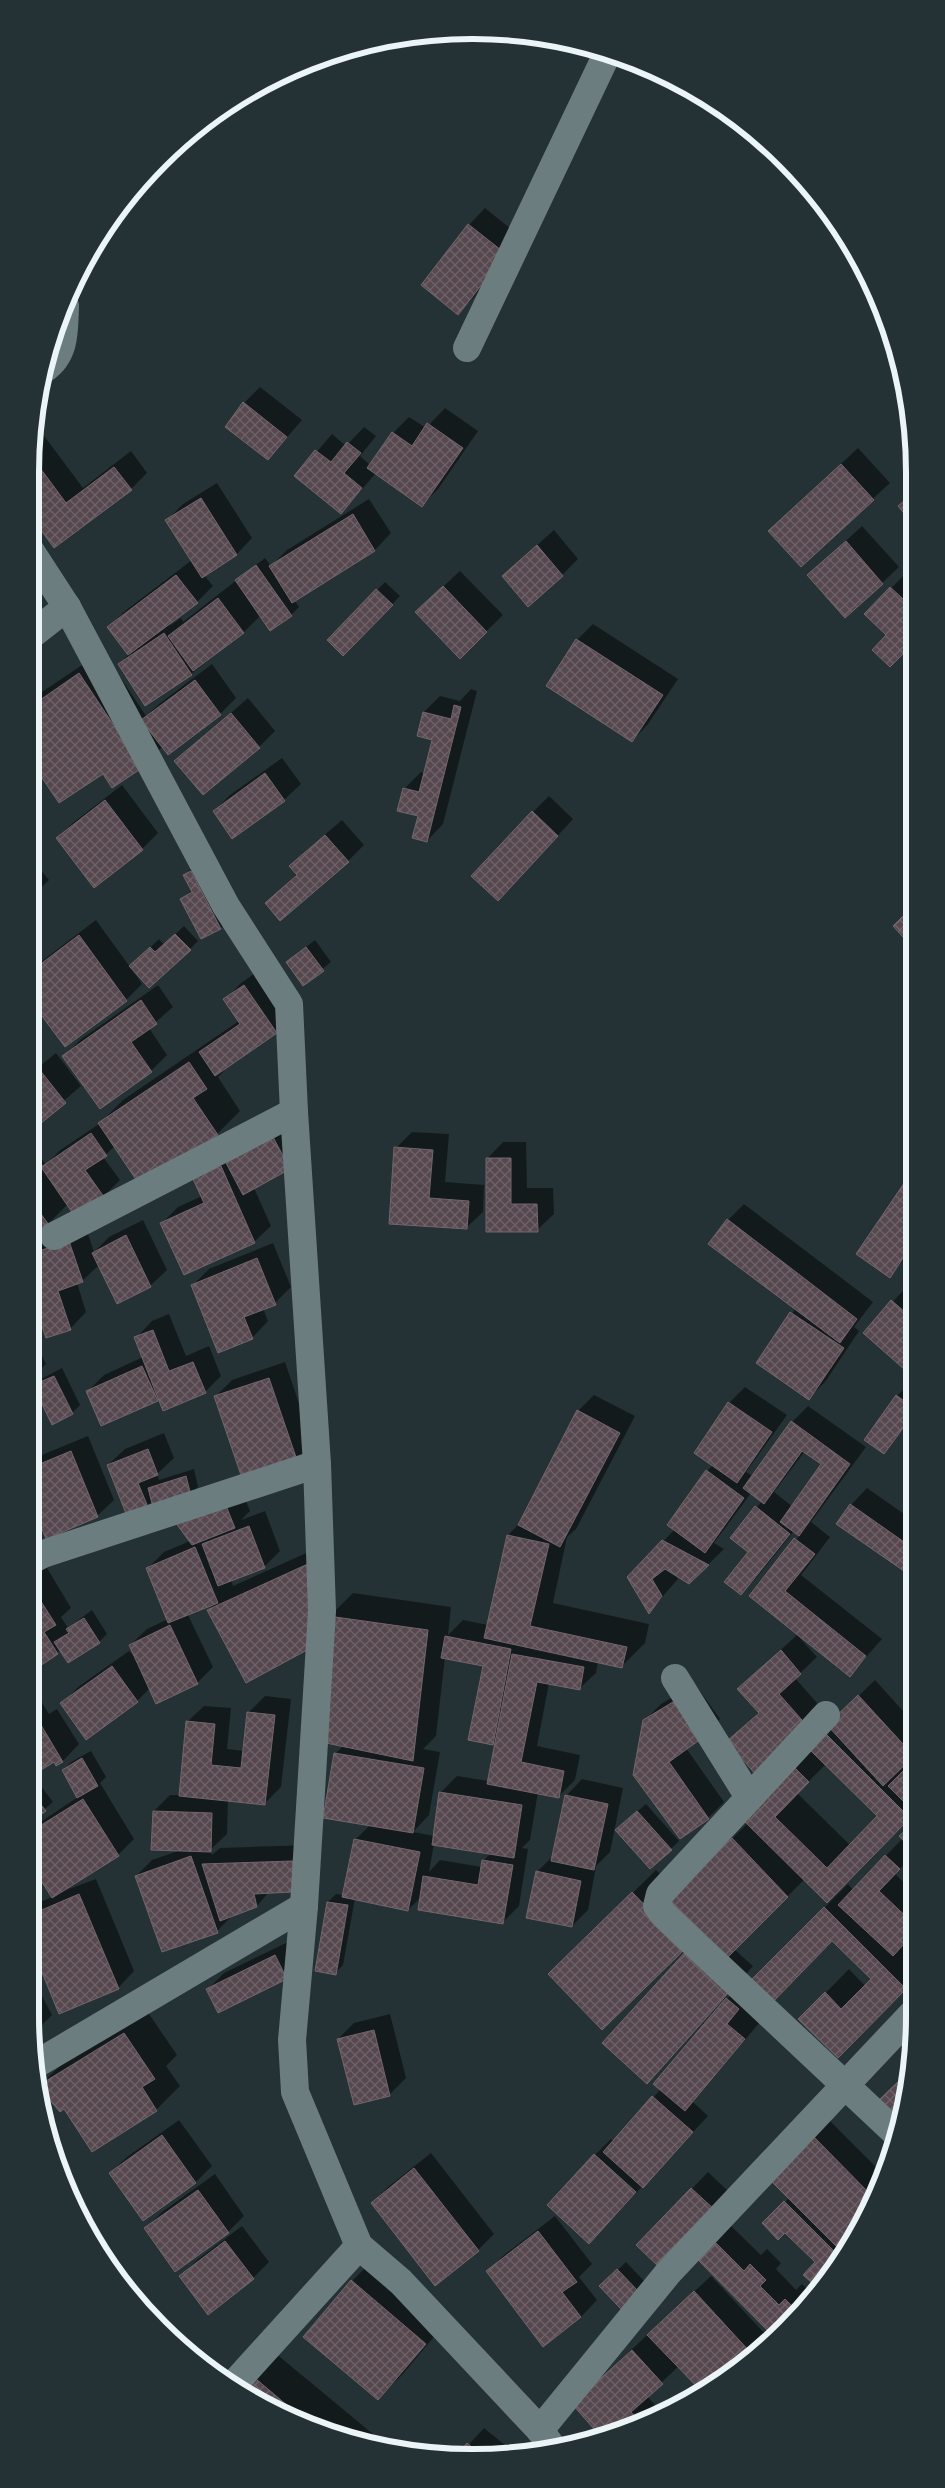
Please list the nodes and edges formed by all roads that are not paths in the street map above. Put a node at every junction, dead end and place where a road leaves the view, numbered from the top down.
1 (604, 60) edge
2 (64, 328) edge
3 (467, 348) dead end
4 (54, 359) edge
5 (39, 564) edge
6 (67, 607) junction
7 (39, 629) edge
8 (294, 1112) junction
9 (54, 1236) dead end
10 (317, 1464) junction
11 (39, 1556) edge
12 (675, 1678) dead end
13 (826, 1716) dead end
14 (749, 1797) junction
15 (304, 1906) junction
16 (906, 2021) edge
17 (41, 2061) edge
18 (844, 2085) junction
19 (891, 2128) edge
20 (359, 2246) junction
21 (238, 2380) edge
22 (547, 2440) edge

1 - 3 street
2 - 4 street
5 - 6 street
6 - 7 street
6 - 8 street
8 - 9 street
8 - 10 street
10 - 11 street
10 - 15 street
12 - 14 street
13 - 14 street
14 - 18 street
15 - 17 street
15 - 20 street
16 - 18 street
18 - 19 street
18 - 22 street
20 - 21 street
20 - 22 street

